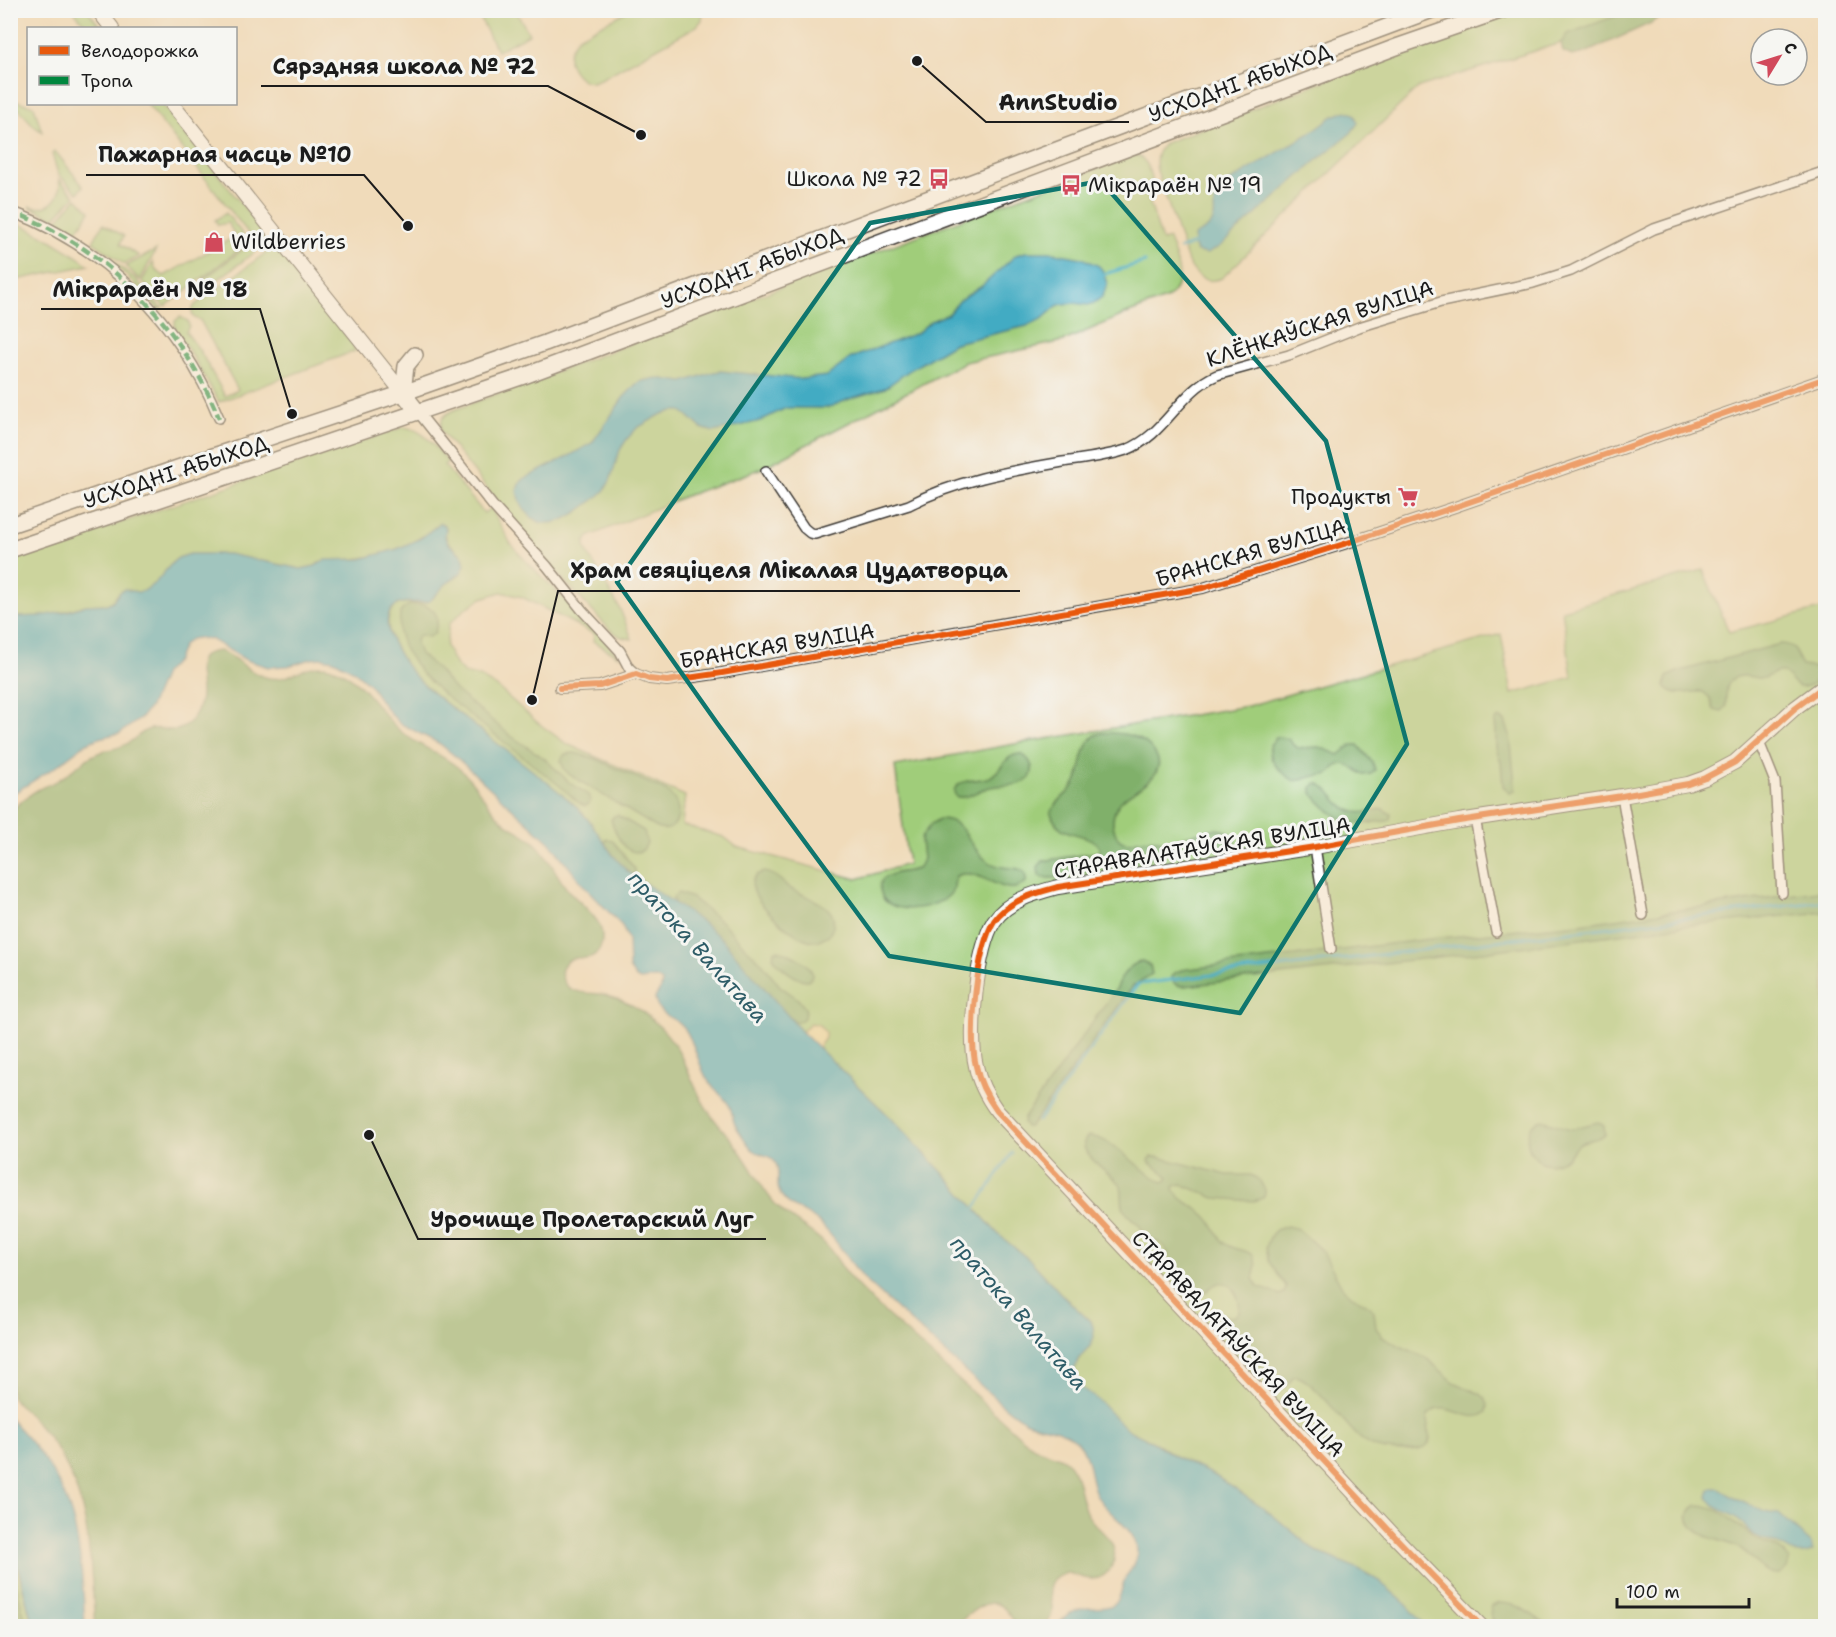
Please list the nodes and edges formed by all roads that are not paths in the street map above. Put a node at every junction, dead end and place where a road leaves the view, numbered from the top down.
1 (98, 10) edge
2 (1432, 10) edge
3 (1503, 10) edge
4 (111, 27) edge
5 (173, 105) edge
6 (1826, 171) edge
7 (10, 212) edge
8 (415, 354) dead end
9 (1826, 378) edge
10 (403, 393) junction
11 (418, 412) junction
12 (219, 418) dead end
13 (766, 471) dead end
14 (10, 525) edge
15 (10, 550) edge
16 (636, 674) junction
17 (1826, 685) edge
18 (560, 688) dead end
19 (1759, 742) junction
20 (1622, 796) junction
21 (1475, 818) junction
22 (1316, 847) junction
23 (1782, 893) dead end
24 (1643, 915) dead end
25 (1496, 933) dead end
26 (1331, 950) dead end
27 (1481, 1626) edge

1 - 4 street
2 - 10 main road, УСХОДНІ АБЫХОД
3 - 11 main road, УСХОДНІ АБЫХОД
5 - 10 street
6 - 13 street, КЛЁНКАЎСКАЯ ВУЛІЦА
7 - 12 street
8 - 10 main road
9 - 16 street, БРАНСКАЯ ВУЛІЦА
10 - 11 main road
10 - 14 main road, УСХОДНІ АБЫХОД
11 - 15 main road, УСХОДНІ АБЫХОД
11 - 16 street
16 - 18 street
17 - 19 street, СТАРАВАЛАТАЎСКАЯ ВУЛІЦА
19 - 20 street, СТАРАВАЛАТАЎСКАЯ ВУЛІЦА
19 - 23 street
20 - 21 street, СТАРАВАЛАТАЎСКАЯ ВУЛІЦА
20 - 24 street
21 - 22 street, СТАРАВАЛАТАЎСКАЯ ВУЛІЦА
21 - 25 street
22 - 26 street
22 - 27 street, СТАРАВАЛАТАЎСКАЯ ВУЛІЦА

